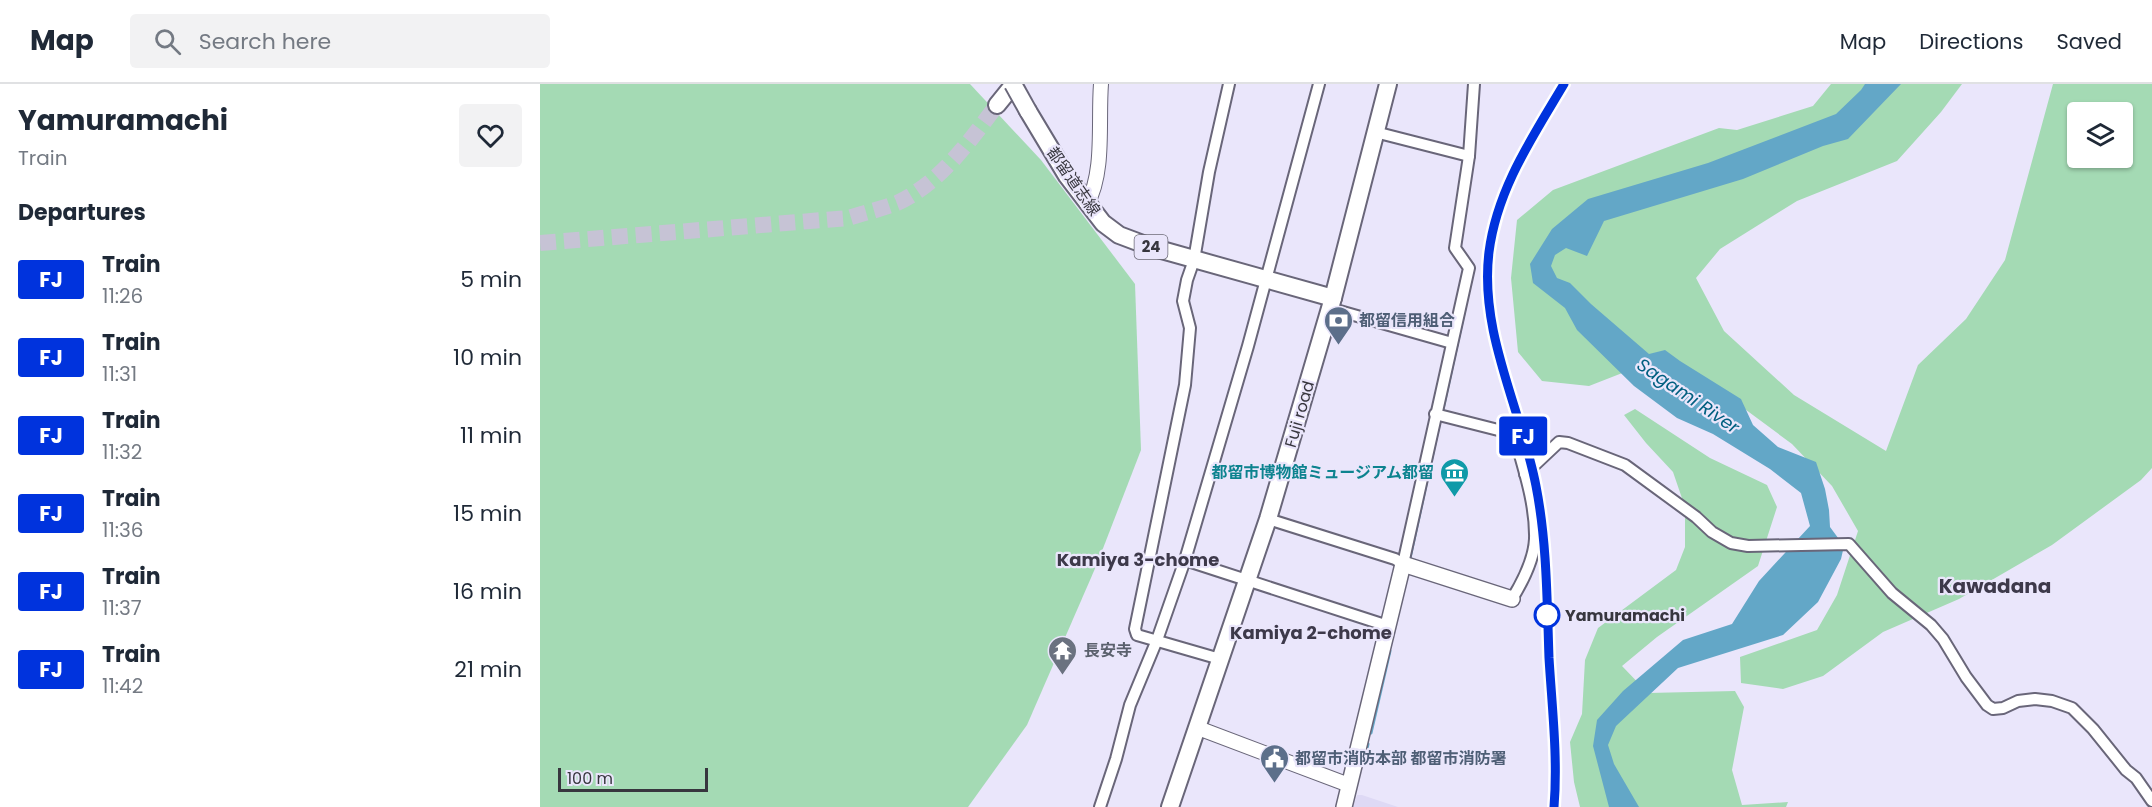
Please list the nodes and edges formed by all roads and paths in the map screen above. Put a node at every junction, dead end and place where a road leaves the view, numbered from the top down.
1 (1014, 84) edge
2 (1101, 84) edge
3 (1229, 84) edge
4 (1319, 84) edge
5 (1388, 84) edge
6 (1474, 84) edge
7 (997, 105) tunnel mouth
8 (1375, 132) junction
9 (1469, 156) junction
10 (1087, 204) junction
11 (1194, 260) junction
12 (1266, 280) junction
13 (1331, 303) junction
14 (1452, 343) junction
15 (1435, 414) junction
16 (1525, 474) junction
17 (1268, 519) junction
18 (1185, 560) junction
19 (1403, 564) junction
20 (1248, 581) junction
21 (1512, 599) joint
22 (1388, 626) junction
23 (1156, 640) junction
24 (1220, 659) junction
25 (1198, 728) junction
26 (1348, 785) junction
27 (2152, 801) edge
28 (1100, 807) edge
29 (1170, 807) edge
30 (1344, 807) edge

1 - 7 main road
1 - 10 main road, 都留道志線 / 24, bridge
2 - 10 street
3 - 11 street
4 - 12 street
5 - 8 main road, Fuji road
6 - 9 street
8 - 9 street
8 - 13 main road, Fuji road
9 - 14 street
10 - 11 main road, 都留道志線 / 24
11 - 12 main road, 都留道志線 / 24
11 - 23 street
12 - 13 main road, 都留道志線 / 24
12 - 18 street
13 - 14 street
13 - 17 main road, Fuji road
14 - 15 street
15 - 16 street
15 - 19 street
16 - 21 street
16 - 27 street
17 - 19 street
17 - 20 main road, Fuji road
18 - 20 street
18 - 23 street
19 - 21 main road
19 - 22 main road
20 - 22 street
20 - 24 main road, Fuji road
22 - 26 main road
23 - 24 street
23 - 28 street
24 - 25 main road, Fuji road
25 - 26 street
25 - 29 main road, Fuji road
26 - 30 main road

